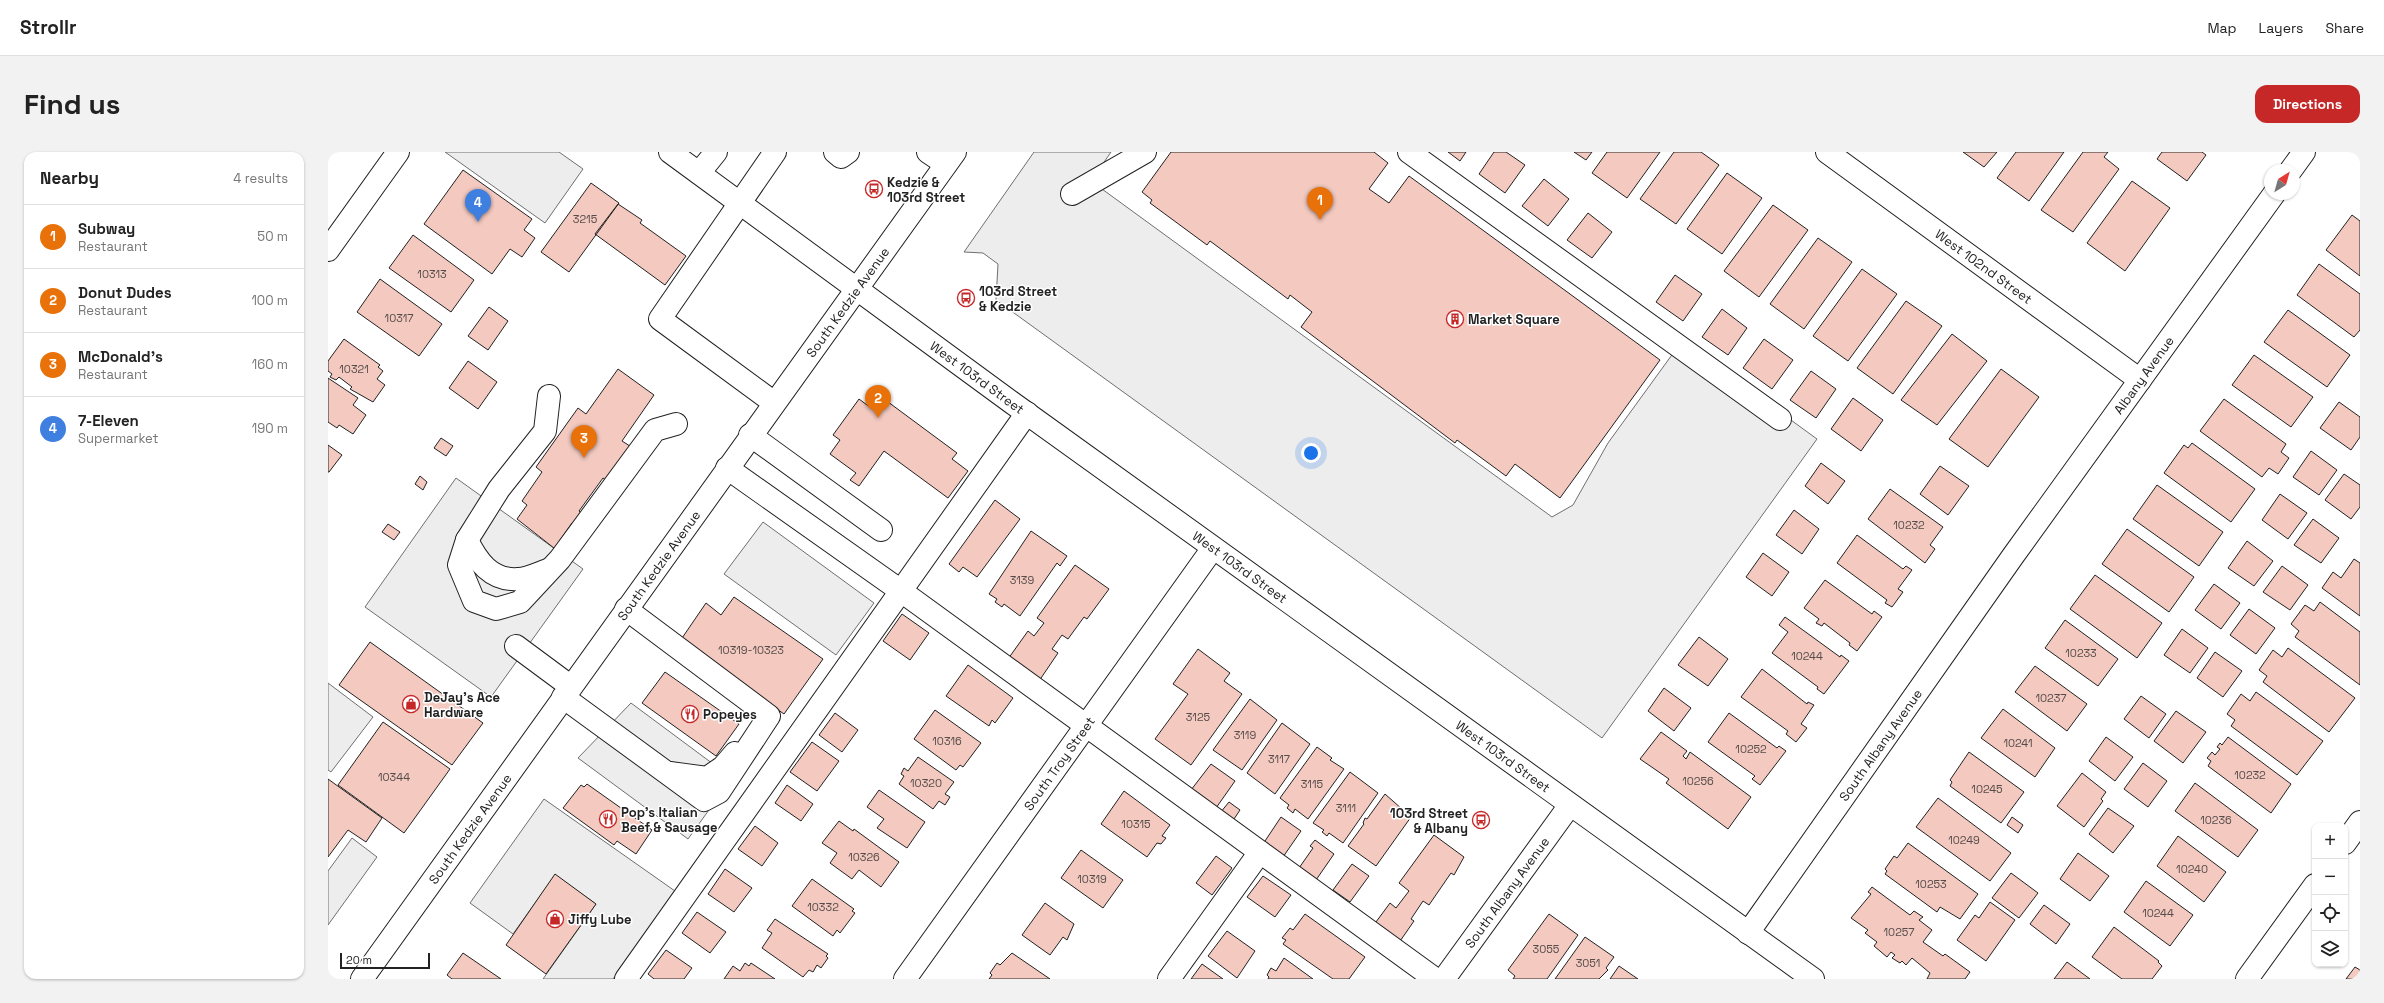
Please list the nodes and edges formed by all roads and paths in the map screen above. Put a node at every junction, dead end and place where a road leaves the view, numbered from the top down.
1 (398, 152) edge
2 (670, 152) edge
3 (716, 152) edge
4 (775, 152) edge
5 (835, 152) edge
6 (848, 152) edge
7 (928, 152) edge
8 (1145, 152) edge
9 (1409, 152) edge
10 (1827, 152) edge
11 (2304, 152) edge
12 (950, 158) edge
13 (2295, 164) edge
14 (699, 173) junction
15 (1072, 194) dead end
16 (2270, 200) edge
17 (741, 204) junction
18 (328, 250) edge
19 (857, 289) junction
20 (2140, 380) junction
21 (549, 396) dead end
22 (773, 402) junction
23 (1027, 413) junction
24 (1780, 419) dead end
25 (676, 424) dead end
26 (750, 435) junction
27 (726, 468) junction
28 (881, 530) dead end
29 (467, 540) junction
30 (1213, 548) junction
31 (2013, 556) joint
32 (549, 570) junction
33 (901, 591) junction
34 (626, 609) junction
35 (516, 646) dead end
36 (567, 692) junction
37 (1086, 725) junction
38 (1570, 805) junction
39 (2360, 822) edge
40 (2348, 839) edge
41 (1260, 852) junction
42 (2312, 889) edge
43 (1748, 932) junction
44 (362, 979) edge
45 (626, 979) edge
46 (905, 979) edge
47 (1169, 979) edge
48 (1435, 979) edge
49 (1444, 979) edge
50 (1813, 979) edge
51 (2247, 979) edge

1 - 18 main road
2 - 14 main road, West 103rd Street
3 - 14 main road
4 - 17 main road
5 - 6 main road
7 - 12 main road
8 - 15 main road
9 - 24 main road
10 - 20 main road, West 102nd Street
11 - 13 main road
12 - 19 main road, South Kedzie Avenue
14 - 17 main road, West 103rd Street
16 - 20 main road, Albany Avenue
17 - 19 main road, West 103rd Street
17 - 22 main road
19 - 22 main road, South Kedzie Avenue
19 - 23 main road, West 103rd Street
20 - 31 main road, Albany Avenue
21 - 29 main road
22 - 26 main road, South Kedzie Avenue
23 - 30 main road, West 103rd Street
23 - 33 main road
25 - 32 main road
26 - 27 main road, South Kedzie Avenue
26 - 28 main road
27 - 33 main road
27 - 34 main road, South Kedzie Avenue
29 - 32 main road
29 - 32 main road
30 - 37 main road, South Troy Street
30 - 38 main road, West 103rd Street
31 - 43 main road, South Albany Avenue
33 - 37 main road
33 - 45 main road
34 - 36 main road, South Kedzie Avenue
34 - 36 main road
35 - 36 main road
36 - 44 main road, South Kedzie Avenue
37 - 41 main road
37 - 46 main road, South Troy Street
38 - 43 main road, West 103rd Street
38 - 49 main road, South Albany Avenue
39 - 40 main road
41 - 47 main road
41 - 48 main road
42 - 51 main road
43 - 50 main road, West 103rd Street

